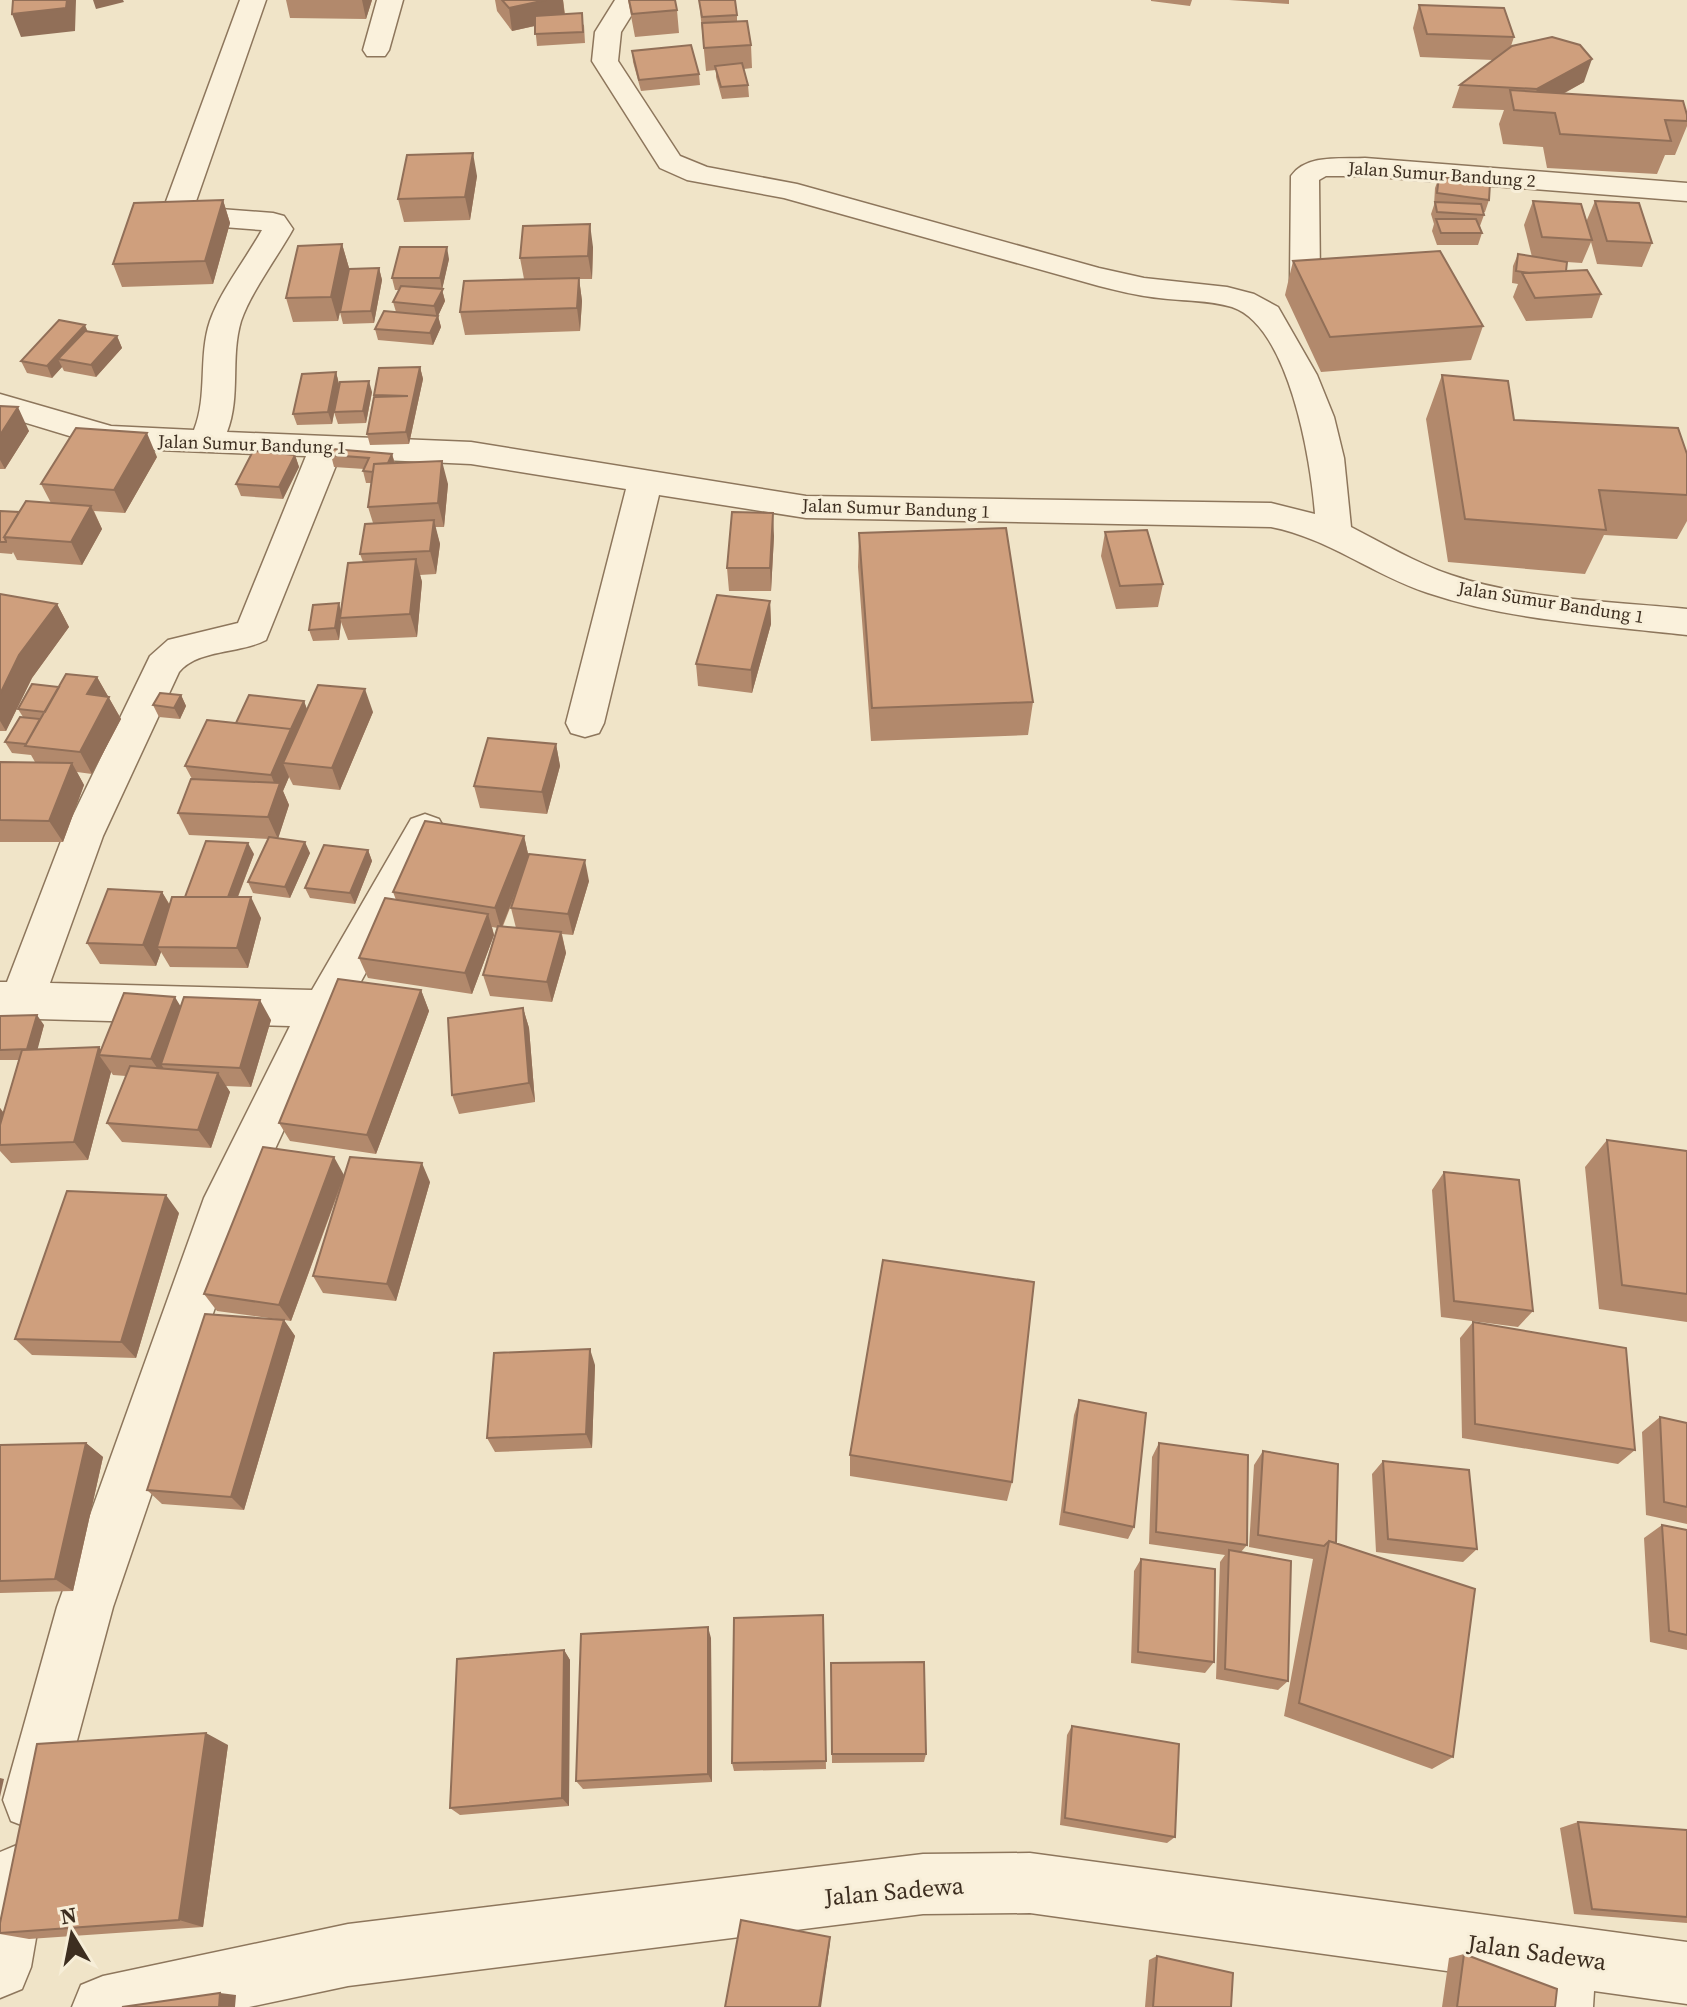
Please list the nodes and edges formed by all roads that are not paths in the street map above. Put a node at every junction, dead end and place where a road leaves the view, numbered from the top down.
1 (253, 0) edge
2 (390, 0) edge
3 (628, 0) edge
4 (376, 50) dead end
5 (1687, 192) edge
6 (1305, 281) edge
7 (0, 404) edge
8 (207, 440) junction
9 (326, 448) junction
10 (645, 481) junction
11 (1334, 530) junction
12 (1687, 622) edge
13 (585, 723) dead end
14 (425, 830) edge
15 (11, 1000) edge
16 (324, 1009) junction
17 (0, 1967) edge
18 (1687, 1973) edge
19 (1564, 1982) edge
20 (103, 2007) edge

1 - 8 street
2 - 4 street
3 - 11 street
5 - 6 street, Jalan Sumur Bandung 2
7 - 8 street, Jalan Sumur Bandung 1
8 - 9 street, Jalan Sumur Bandung 1
9 - 10 street, Jalan Sumur Bandung 1
9 - 15 street
10 - 11 street, Jalan Sumur Bandung 1
10 - 13 street
11 - 12 street, Jalan Sumur Bandung 1
14 - 16 street
15 - 16 street
16 - 17 street
18 - 19 street, Jalan Sadewa
19 - 20 street, Jalan Sadewa

